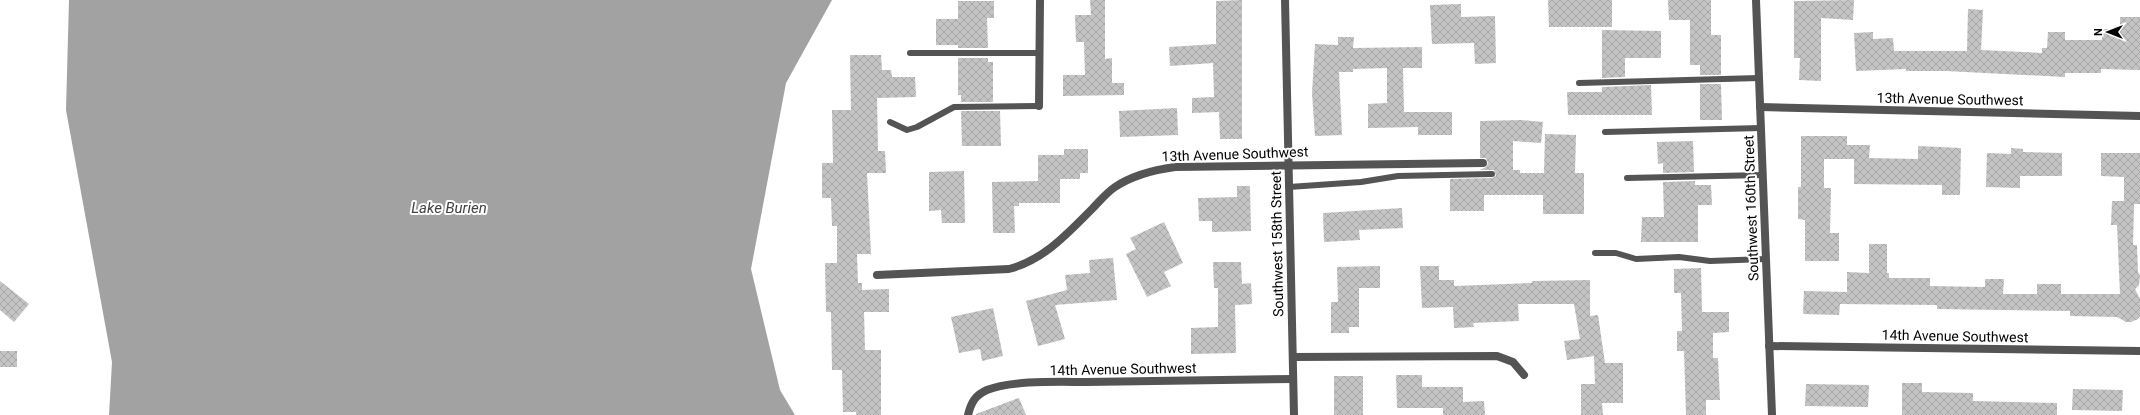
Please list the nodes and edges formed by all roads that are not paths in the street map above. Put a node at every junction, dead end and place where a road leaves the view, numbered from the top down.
1 (1040, 0) edge
2 (1285, 0) edge
3 (1756, 0) edge
4 (1039, 52) junction
5 (910, 53) dead end
6 (1759, 78) junction
7 (1578, 82) dead end
8 (1039, 106) joint
9 (1760, 107) junction
10 (2140, 116) edge
11 (890, 122) dead end
12 (1761, 128) junction
13 (1605, 132) dead end
14 (1483, 163) dead end
15 (1289, 165) junction
16 (1492, 174) dead end
17 (1763, 175) junction
18 (1627, 178) dead end
19 (1289, 187) junction
20 (1595, 253) dead end
21 (1766, 259) junction
22 (876, 275) dead end
23 (1769, 346) junction
24 (2140, 351) edge
25 (1293, 357) junction
26 (1524, 375) dead end
27 (1293, 379) junction
28 (968, 415) edge
29 (1294, 415) edge
30 (1772, 415) edge

1 - 4 street
2 - 15 street, Southwest 158th Street
3 - 6 street, Southwest 160th Street
4 - 5 lane
4 - 8 street
6 - 7 lane
6 - 9 street, Southwest 160th Street
8 - 11 lane
9 - 10 street, 13th Avenue Southwest
9 - 12 street, Southwest 160th Street
12 - 13 lane
12 - 17 street, Southwest 160th Street
14 - 15 street, 13th Avenue Southwest
15 - 19 street, Southwest 158th Street
15 - 22 street, 13th Avenue Southwest
16 - 19 lane
17 - 18 lane
17 - 21 street, Southwest 160th Street
19 - 25 street, Southwest 158th Street
20 - 21 lane
21 - 23 street, Southwest 160th Street
23 - 24 street, 14th Avenue Southwest
23 - 30 street, Southwest 160th Street
25 - 26 street
25 - 27 street, Southwest 158th Street
27 - 28 street, 14th Avenue Southwest
27 - 29 street, Southwest 158th Street

